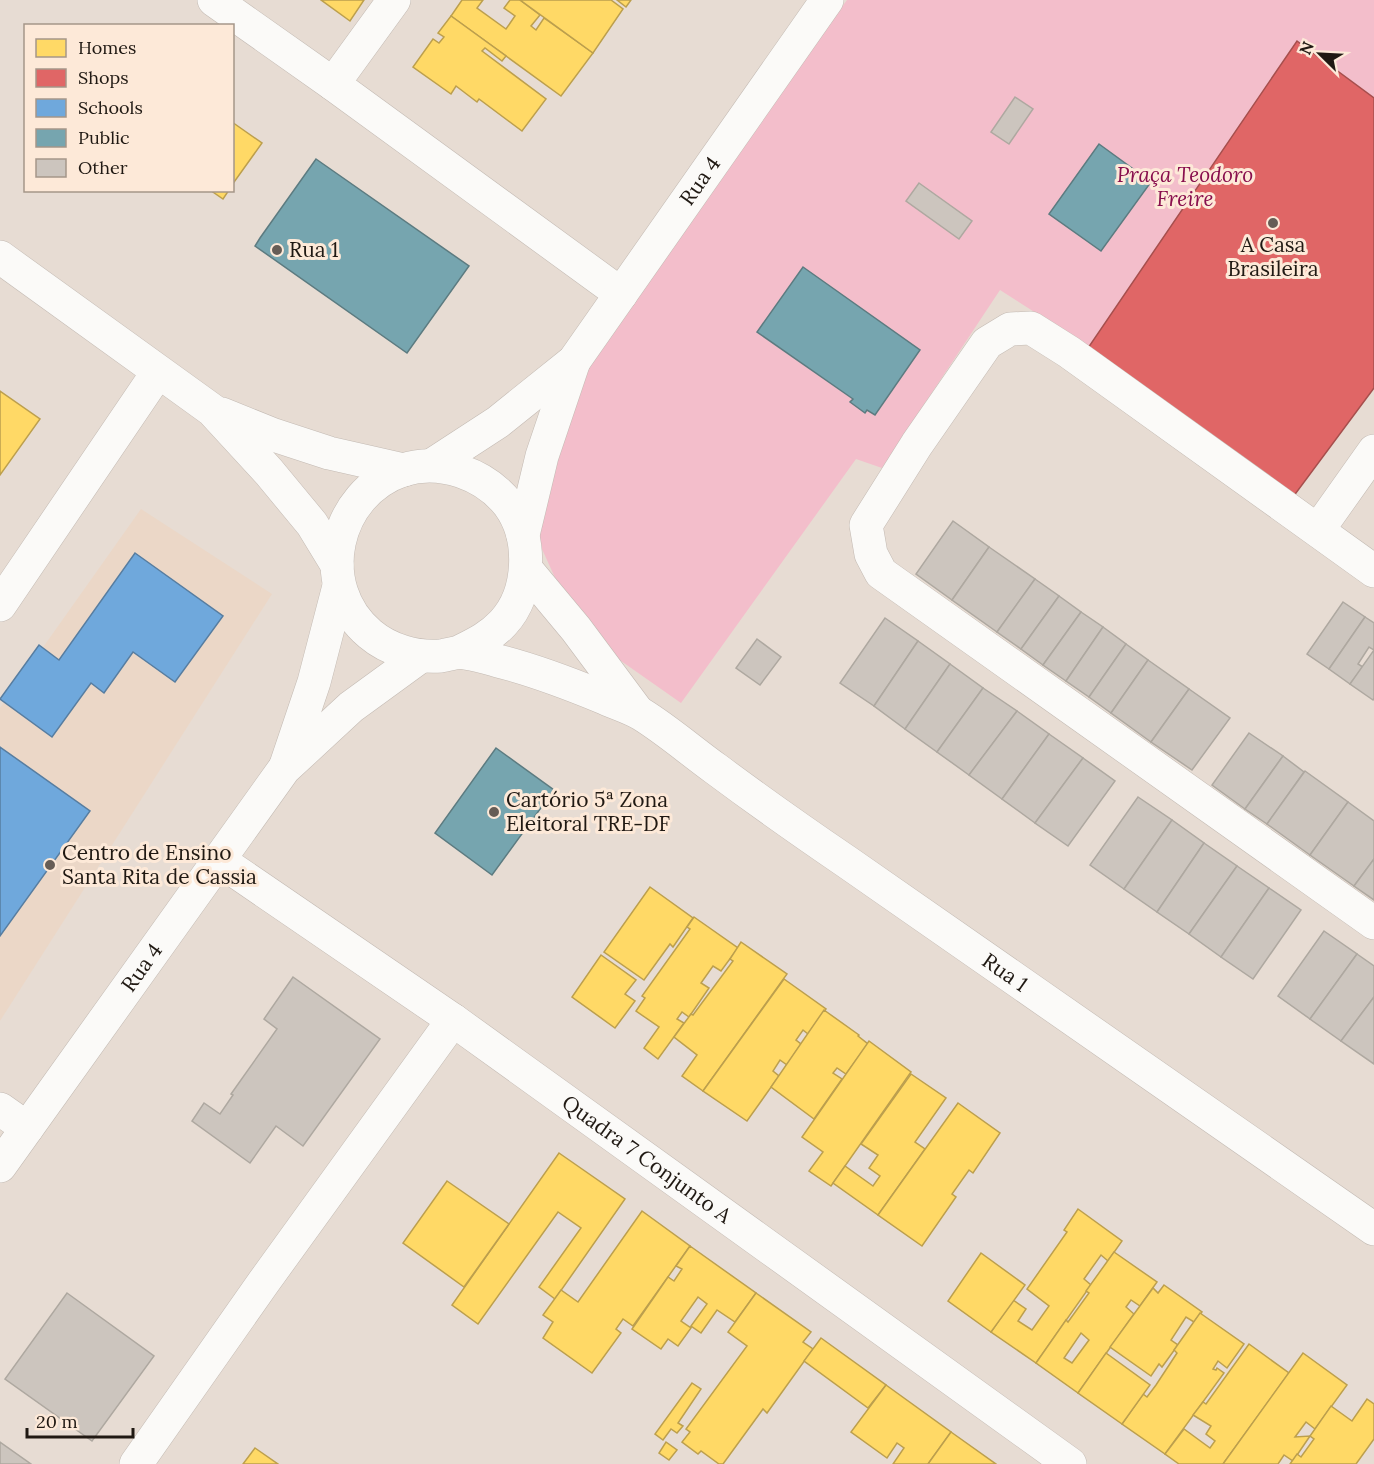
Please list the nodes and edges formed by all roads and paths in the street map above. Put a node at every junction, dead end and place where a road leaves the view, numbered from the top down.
1 (214, 0) edge
2 (394, 0) edge
3 (827, 0) edge
4 (333, 84) junction
5 (0, 257) edge
6 (621, 294) junction
7 (574, 361) junction
8 (158, 372) junction
9 (212, 410) junction
10 (1374, 451) edge
11 (418, 468) junction
12 (1318, 530) junction
13 (523, 535) junction
14 (526, 569) junction
15 (1374, 571) edge
16 (338, 575) junction
17 (0, 605) edge
18 (461, 651) junction
19 (421, 656) junction
20 (639, 713) junction
21 (284, 769) junction
22 (219, 860) junction
23 (1374, 923) edge
24 (453, 1020) junction
25 (0, 1109) edge
26 (27, 1128) junction
27 (0, 1166) edge
28 (1374, 1229) edge
29 (136, 1464) edge
30 (1070, 1464) edge

1 - 4 street
2 - 4 street
3 - 6 street, Rua 4
4 - 6 street
5 - 8 street
6 - 7 street, Rua 4
7 - 11 street
7 - 13 street
8 - 9 street
8 - 17 street
9 - 11 street
9 - 16 street
10 - 12 street
11 - 13 street
11 - 16 street
12 - 15 street
12 - 23 street
13 - 14 street
14 - 18 street
14 - 20 street
16 - 19 street
16 - 21 street
18 - 19 street
18 - 20 street
19 - 21 street
20 - 28 street, Rua 1
21 - 22 street, Rua 4
22 - 24 street, Quadra 7 Conjunto A
22 - 26 street, Rua 4
24 - 29 street
24 - 30 street, Quadra 7 Conjunto A
25 - 26 street
26 - 27 street, Rua 4

